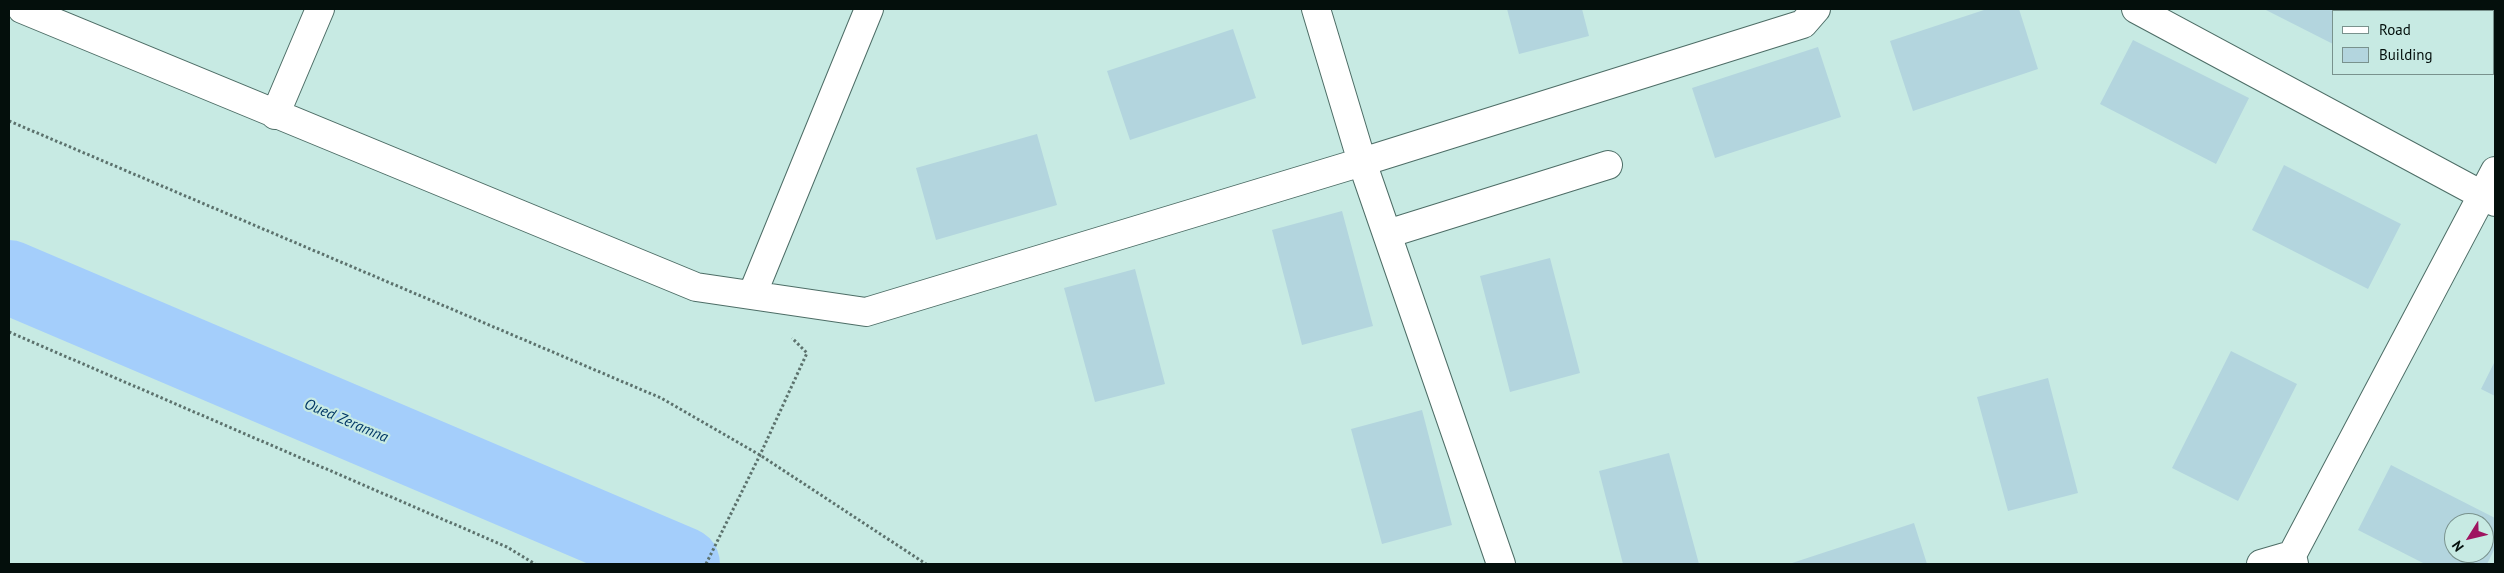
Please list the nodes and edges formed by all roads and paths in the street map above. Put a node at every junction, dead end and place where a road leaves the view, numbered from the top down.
1 (22, 9) edge
2 (320, 9) edge
3 (869, 9) edge
4 (1316, 9) edge
5 (1816, 9) edge
6 (2136, 9) edge
7 (276, 115) junction
8 (9, 121) edge
9 (1362, 162) junction
10 (1608, 165) dead end
11 (2495, 171) edge
12 (2488, 199) edge
13 (1387, 234) junction
14 (752, 295) junction
15 (9, 332) edge
16 (760, 455) junction
17 (2293, 560) edge
18 (536, 564) edge
19 (706, 564) edge
20 (926, 564) edge
21 (1501, 564) edge
22 (2261, 564) edge

1 - 7 street
2 - 7 street
3 - 14 street
4 - 9 street
5 - 9 street
6 - 12 street
7 - 14 street
8 - 16 path
9 - 13 street
9 - 14 street
10 - 13 street
11 - 12 street
12 - 17 street
13 - 21 street
14 - 16 path
15 - 18 path
16 - 19 path
16 - 20 path
17 - 22 street

